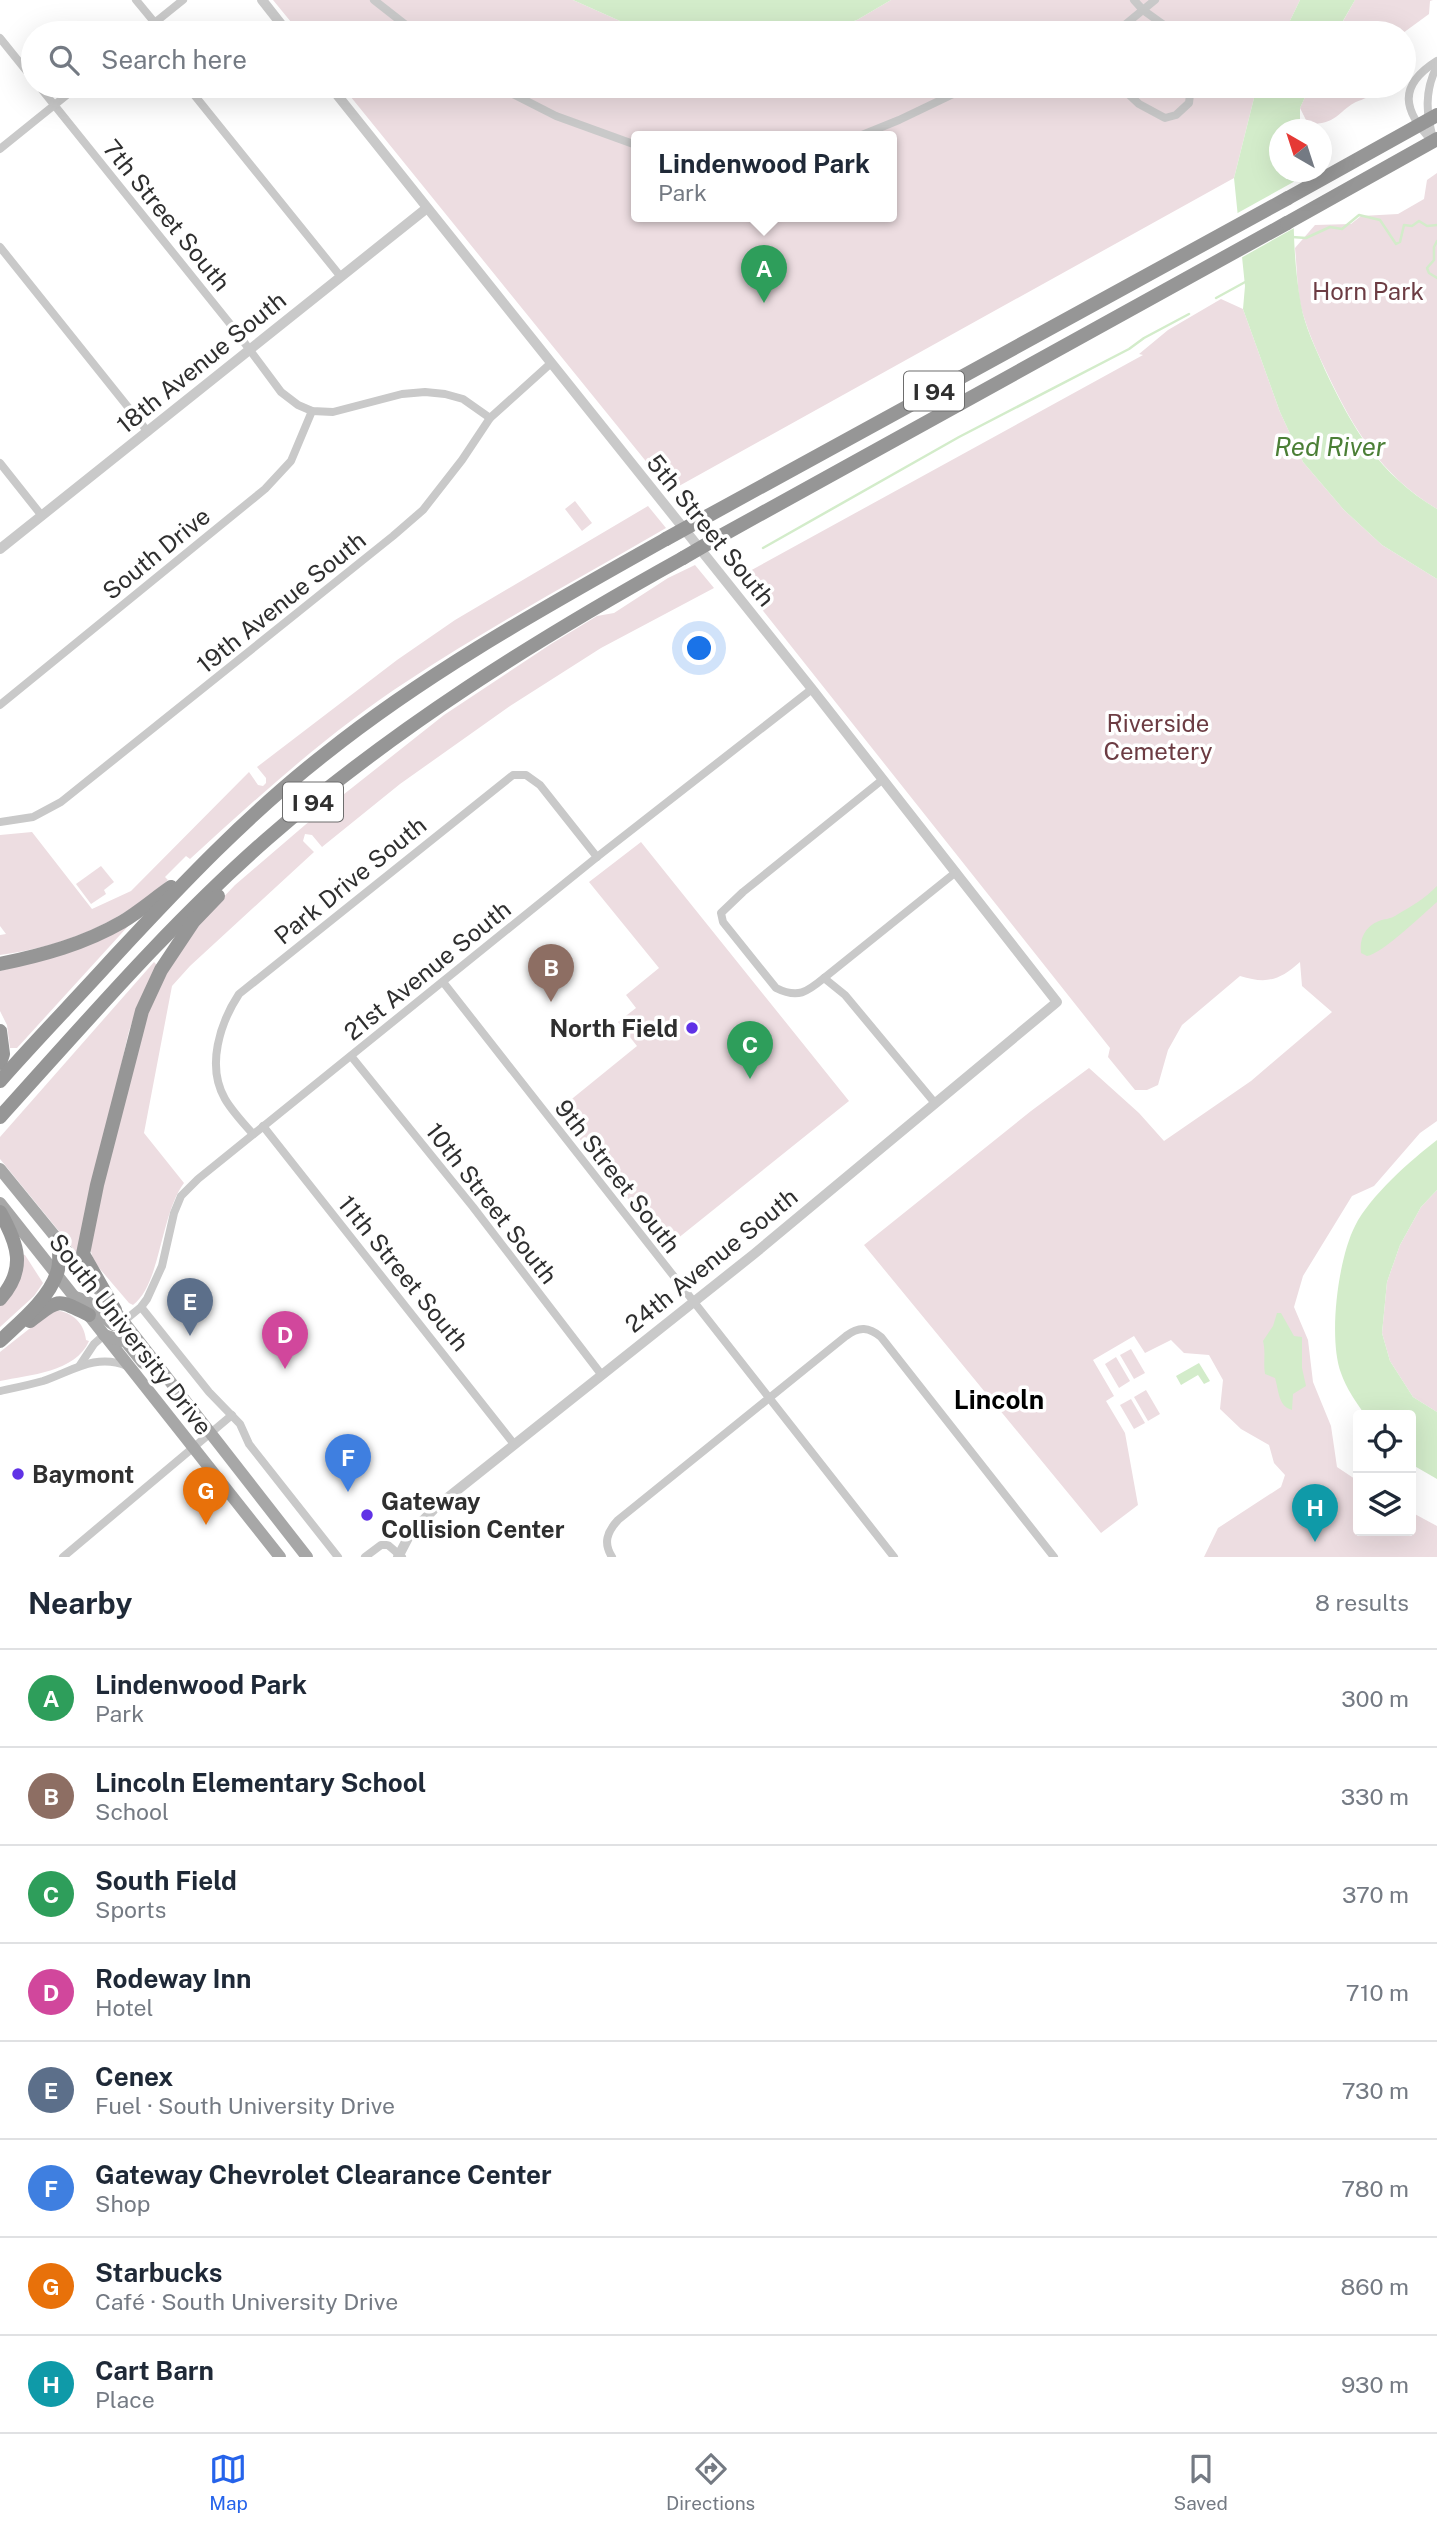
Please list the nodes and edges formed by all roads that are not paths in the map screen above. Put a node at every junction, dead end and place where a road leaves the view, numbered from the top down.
1 (136, 0) edge
2 (183, 0) edge
3 (262, 0) edge
4 (374, 0) edge
5 (1134, 0) edge
6 (1155, 0) edge
7 (1143, 10) junction
8 (153, 21) edge
9 (157, 21) edge
10 (279, 21) edge
11 (401, 21) edge
12 (1130, 21) edge
13 (1158, 21) edge
14 (0, 38) edge
15 (1437, 63) edge
16 (21, 64) edge
17 (1416, 77) edge
18 (48, 98) edge
19 (63, 98) edge
20 (197, 98) edge
21 (340, 98) edge
22 (521, 98) edge
23 (945, 98) edge
24 (1133, 98) edge
25 (1190, 98) edge
26 (1408, 98) edge
27 (54, 105) junction
28 (1437, 115) edge
29 (872, 131) edge
30 (631, 143) edge
31 (1436, 144) edge
32 (0, 149) edge
33 (427, 208) junction
34 (0, 247) edge
35 (341, 277) junction
36 (250, 350) junction
37 (550, 364) junction
38 (312, 411) junction
39 (490, 418) junction
40 (148, 432) junction
41 (0, 463) edge
42 (42, 516) junction
43 (0, 549) edge
44 (812, 689) junction
45 (0, 705) edge
46 (882, 780) junction
47 (297, 815) junction
48 (0, 821) edge
49 (597, 857) junction
50 (208, 859) junction
51 (956, 872) junction
52 (0, 964) edge
53 (824, 978) junction
54 (443, 982) junction
55 (1057, 1002) joint
56 (0, 1031) edge
57 (351, 1056) junction
58 (0, 1063) edge
59 (0, 1081) edge
60 (934, 1102) junction
61 (0, 1116) edge
62 (263, 1126) junction
63 (253, 1134) junction
64 (0, 1169) edge
65 (0, 1203) edge
66 (0, 1212) edge
67 (58, 1240) junction
68 (57, 1274) junction
69 (75, 1297) junction
70 (0, 1299) edge
71 (693, 1301) junction
72 (141, 1307) junction
73 (89, 1315) junction
74 (119, 1315) junction
75 (104, 1335) junction
76 (0, 1341) edge
77 (80, 1365) junction
78 (127, 1366) junction
79 (158, 1366) junction
80 (601, 1374) junction
81 (0, 1391) edge
82 (768, 1397) junction
83 (232, 1415) junction
84 (210, 1433) junction
85 (514, 1444) junction
86 (192, 1447) junction
87 (400, 1556) edge
88 (63, 1557) edge
89 (280, 1557) edge
90 (307, 1557) edge
91 (338, 1557) edge
92 (365, 1557) edge
93 (612, 1557) edge
94 (894, 1557) edge
95 (1054, 1557) edge

1 - 8 street
2 - 9 street
3 - 10 street
4 - 11 street
5 - 7 street
6 - 7 street
7 - 12 street
7 - 13 street
14 - 16 street
15 - 17 street
15 - 31 street
18 - 27 street, 7th Street South
19 - 27 street
20 - 35 street
21 - 33 street, 5th Street South
22 - 30 street
23 - 29 street
24 - 25 street
26 - 31 street
27 - 32 street
27 - 36 street, 7th Street South
28 - 50 highway, I 94, bridge
31 - 47 highway, I 94, bridge
33 - 35 street, 18th Avenue South
33 - 37 street, 5th Street South
34 - 40 street
35 - 36 street, 18th Avenue South
36 - 38 street, 7th Street South
36 - 40 street, 18th Avenue South
37 - 39 street, 19th Avenue South
37 - 44 street, 5th Street South
38 - 39 street
38 - 45 street, South Drive
39 - 48 street, 19th Avenue South
40 - 42 street, 18th Avenue South
41 - 42 street
42 - 43 street, 18th Avenue South
44 - 46 street, 5th Street South
44 - 49 street, 21st Avenue South
46 - 51 street, 5th Street South
46 - 53 street
47 - 61 highway, I 94
47 - 74 highway
49 - 54 street, 21st Avenue South
49 - 63 street, Park Drive South
50 - 52 highway
50 - 59 highway, I 94
51 - 53 street
51 - 55 street, 5th Street South
53 - 60 street
54 - 57 street, 21st Avenue South
54 - 71 street, 9th Street South
55 - 60 street, 24th Avenue South
56 - 58 highway
57 - 62 street, 21st Avenue South
57 - 80 street, 10th Street South
60 - 71 street, 24th Avenue South
62 - 63 street, 21st Avenue South
62 - 85 street, 11th Street South
63 - 72 street, 21st Avenue South
64 - 67 main road, South University Drive
65 - 68 main road, South University Drive
66 - 70 highway
67 - 68 highway
67 - 74 main road, South University Drive
68 - 69 main road, South University Drive
68 - 76 highway
69 - 73 main road, South University Drive
69 - 74 main road
71 - 80 street, 24th Avenue South
71 - 82 street, 9th Street South
72 - 74 street, 21st Avenue South
72 - 83 street
73 - 75 main road, South University Drive
73 - 76 highway
74 - 79 main road, South University Drive
75 - 77 street
75 - 78 main road, South University Drive
75 - 79 main road
77 - 78 street
77 - 81 street
78 - 86 main road, South University Drive
79 - 84 main road, South University Drive
80 - 85 street, 24th Avenue South
82 - 93 street
82 - 94 street, 9th Street South
82 - 95 street
83 - 84 street
83 - 91 street
84 - 86 street
84 - 90 main road, South University Drive
85 - 87 street, 24th Avenue South
86 - 88 street
86 - 89 main road, South University Drive
87 - 92 street

